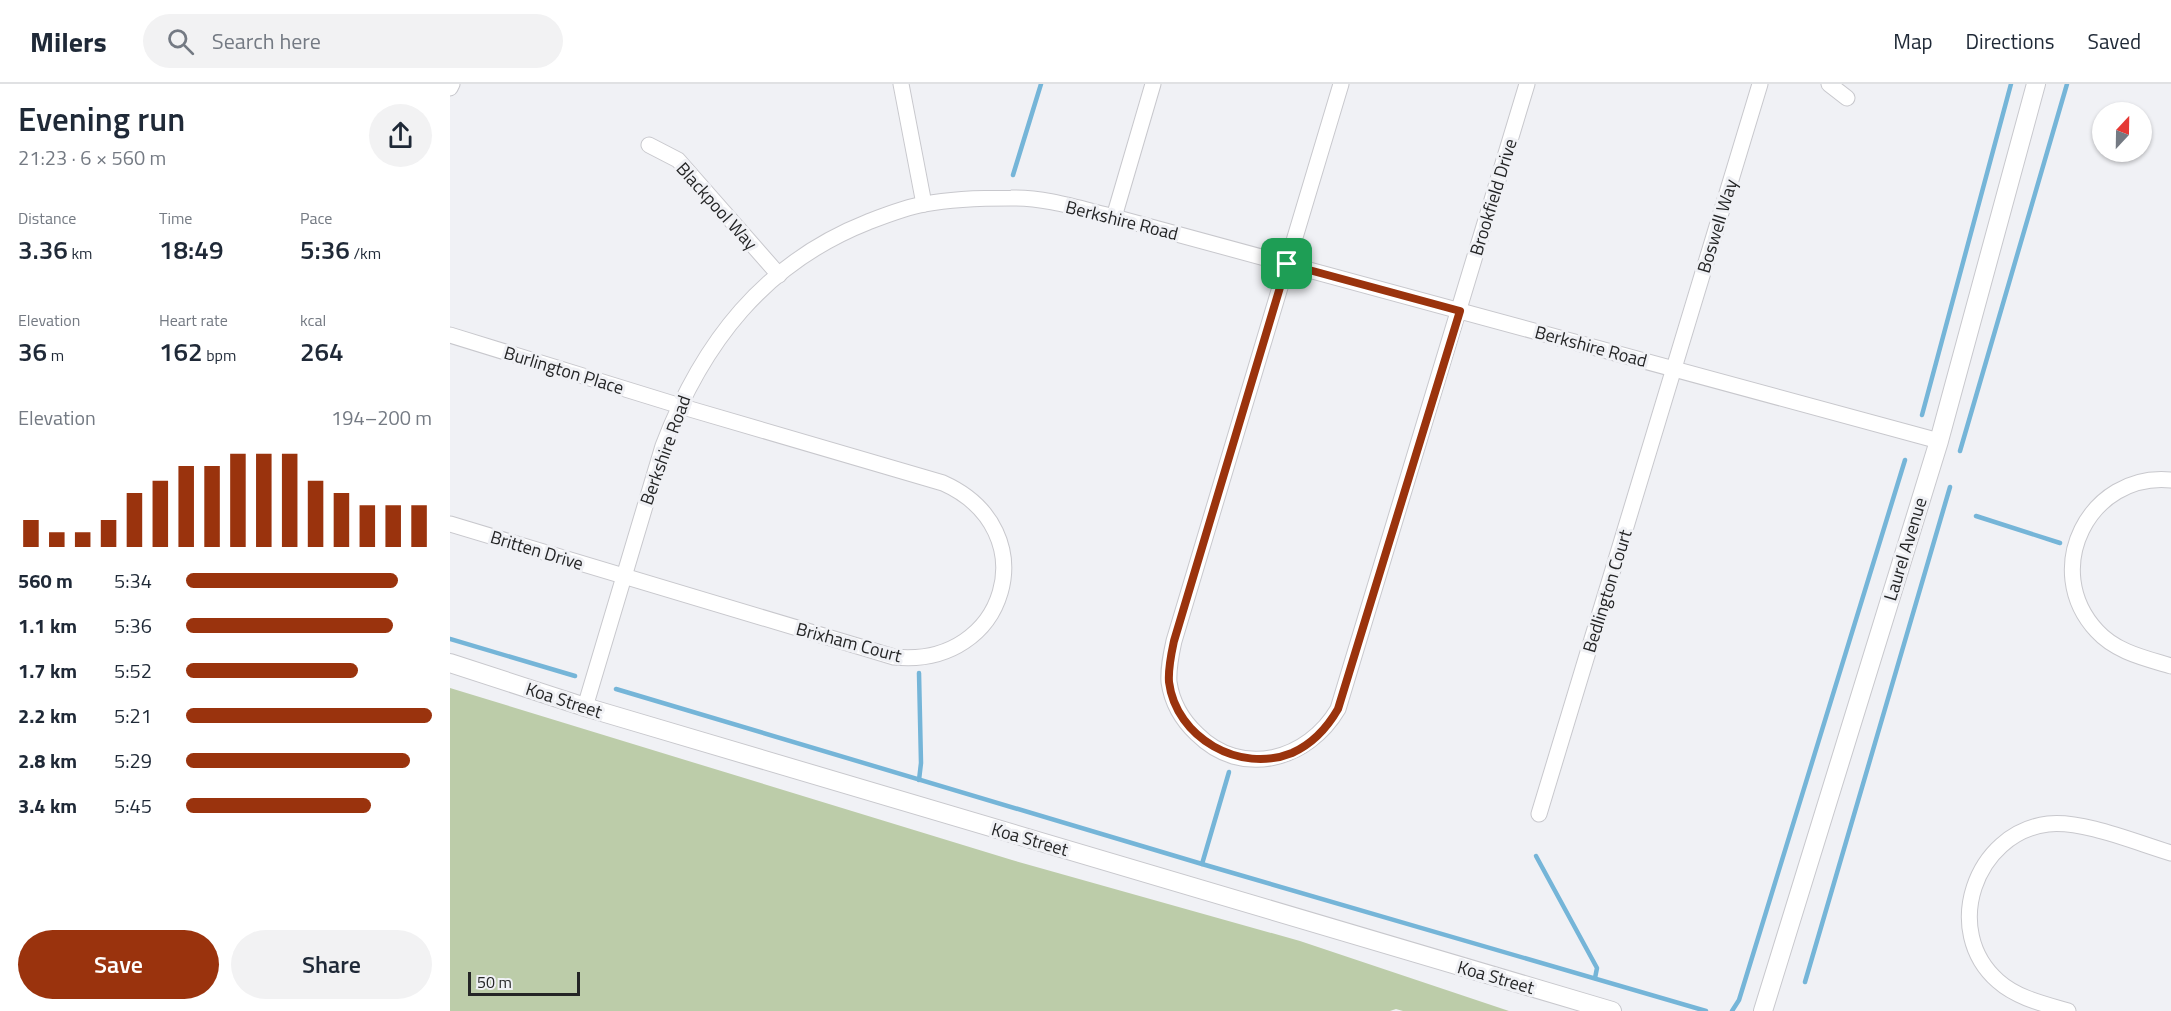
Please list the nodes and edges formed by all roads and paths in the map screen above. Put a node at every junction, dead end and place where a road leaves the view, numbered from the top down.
1 (452, 84) edge
2 (901, 84) edge
3 (1153, 84) edge
4 (1341, 84) edge
5 (1527, 84) edge
6 (1760, 84) edge
7 (1829, 84) edge
8 (2036, 84) edge
9 (450, 88) edge
10 (1847, 98) dead end
11 (649, 145) dead end
12 (924, 204) junction
13 (1114, 217) junction
14 (1287, 264) junction
15 (779, 275) junction
16 (1460, 311) junction
17 (450, 335) edge
18 (1674, 368) junction
19 (678, 405) junction
20 (1939, 441) junction
21 (2171, 480) edge
22 (450, 524) edge
23 (623, 576) junction
24 (450, 663) edge
25 (2171, 666) edge
26 (585, 707) junction
27 (1539, 814) dead end
28 (2171, 854) edge
29 (1612, 1011) edge
30 (1763, 1011) edge
31 (2068, 1011) edge

1 - 9 street
2 - 12 street
3 - 13 street
4 - 14 street, Brookfield Drive
5 - 16 street, Brookfield Drive
6 - 18 street, Boswell Way
7 - 10 street
8 - 20 main road, Laurel Avenue
11 - 15 street, Blackpool Way
12 - 13 street, Berkshire Road
12 - 15 street, Berkshire Road
13 - 14 street, Berkshire Road
14 - 16 street, Berkshire Road
14 - 16 street, Brookfield Drive
15 - 19 street, Berkshire Road
16 - 18 street, Berkshire Road
17 - 19 street, Burlington Place
18 - 20 street, Berkshire Road
18 - 27 street, Bedlington Court
19 - 23 street, Berkshire Road
19 - 23 street, Brixham Court
20 - 30 main road, Laurel Avenue
21 - 25 street
22 - 23 street, Britten Drive
23 - 26 street, Berkshire Road
24 - 26 main road, Koa Street
26 - 29 main road, Koa Street
28 - 31 street

